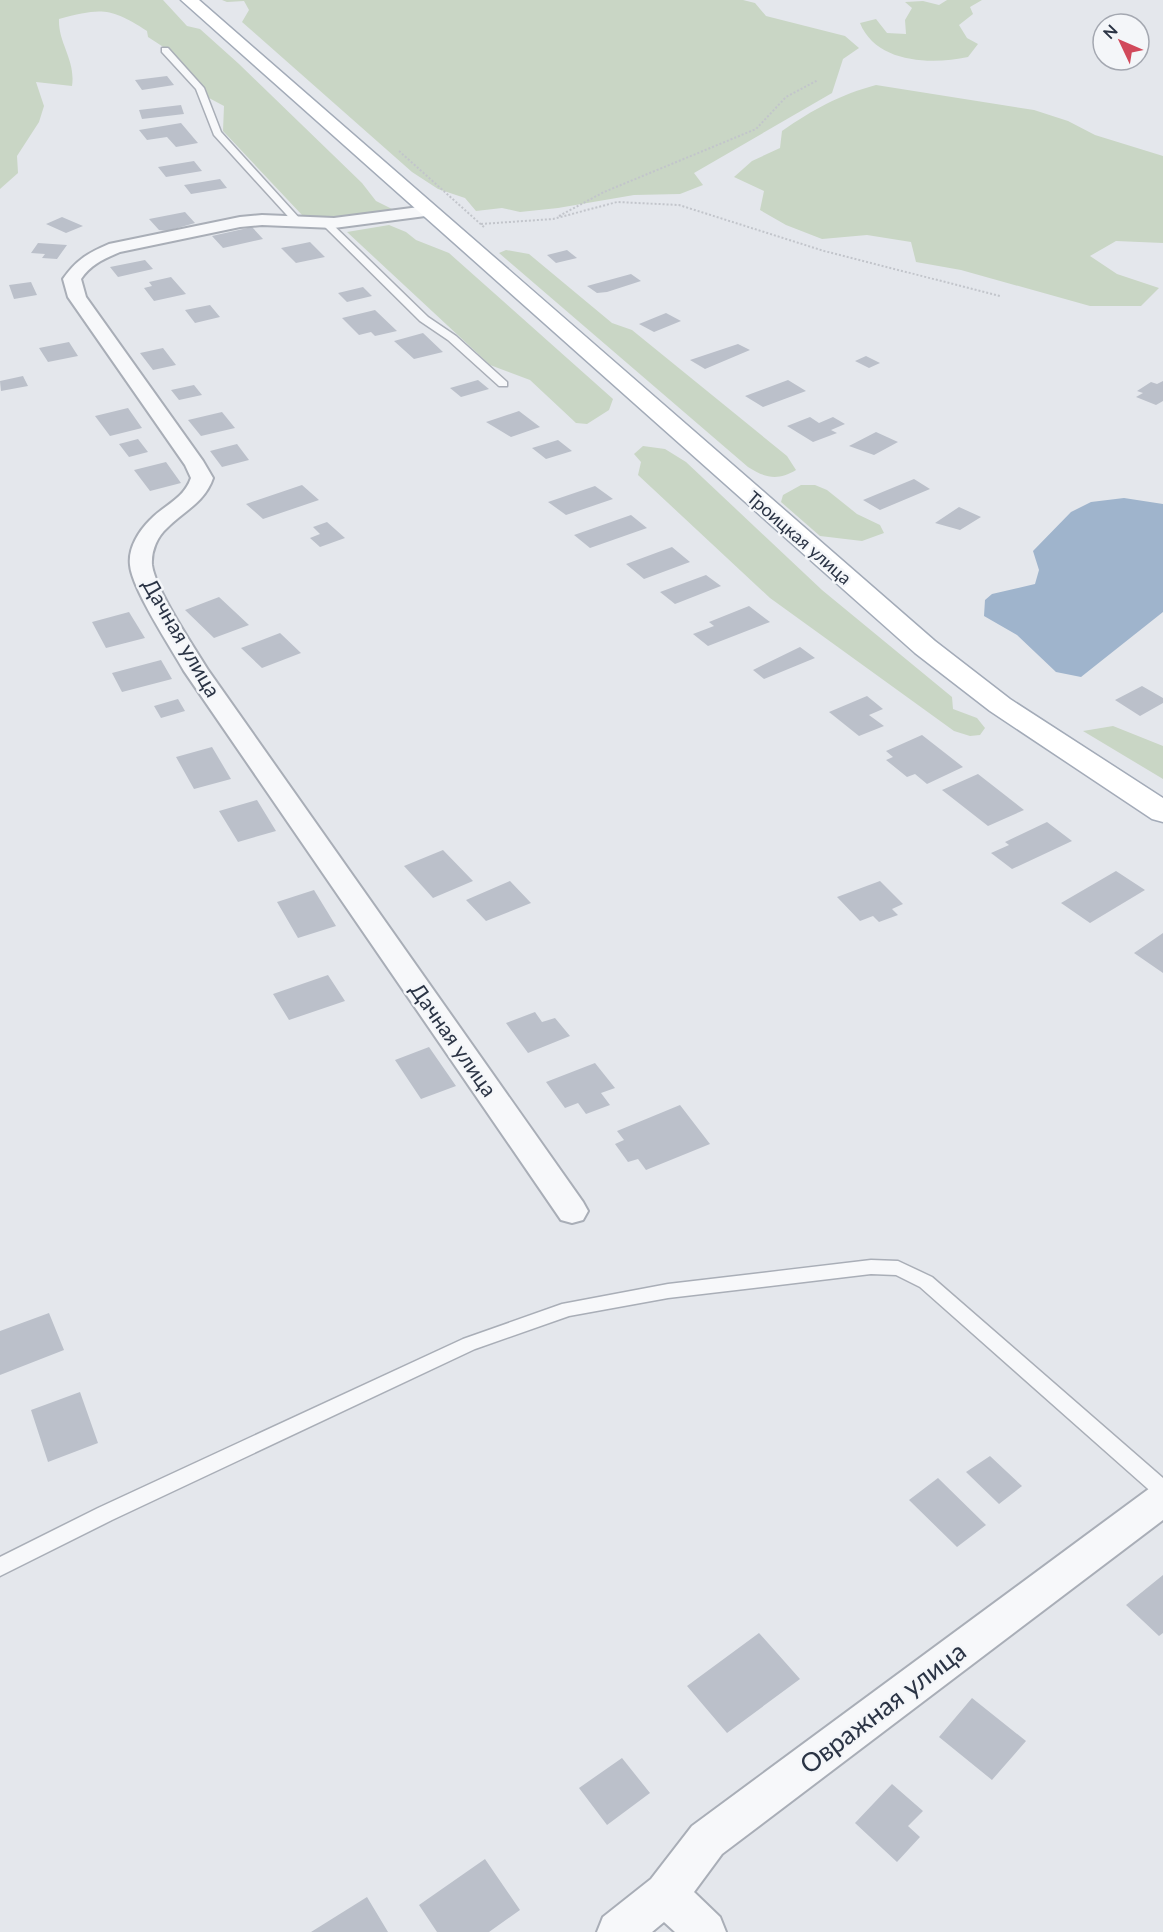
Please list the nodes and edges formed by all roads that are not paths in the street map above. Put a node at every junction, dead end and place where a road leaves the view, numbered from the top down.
1 (189, 0) edge
2 (165, 50) dead end
3 (298, 222) junction
4 (326, 223) junction
5 (442, 225) junction
6 (503, 384) dead end
7 (1163, 812) edge
8 (572, 1211) dead end
9 (1163, 1490) edge
10 (1163, 1499) edge
11 (0, 1567) edge
12 (666, 1894) junction
13 (618, 1932) edge
14 (705, 1932) edge

1 - 5 main road, Троицкая улица
2 - 3 lane
3 - 4 street, Дачная улица
3 - 8 street, Дачная улица
4 - 5 street, Дачная улица
4 - 6 lane
5 - 7 main road, Троицкая улица
9 - 11 lane
10 - 12 street, Овражная улица
12 - 13 street, Овражная улица
12 - 14 street

